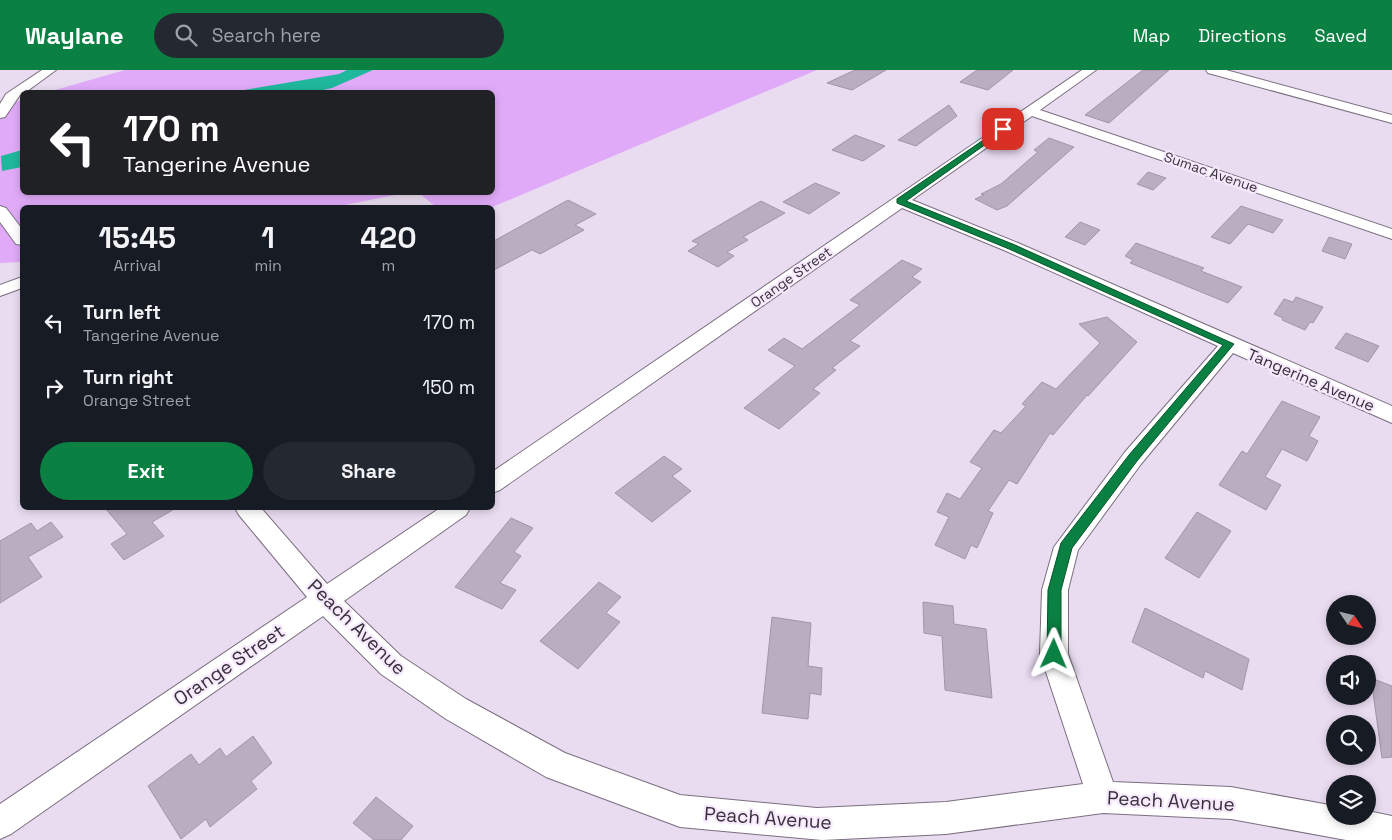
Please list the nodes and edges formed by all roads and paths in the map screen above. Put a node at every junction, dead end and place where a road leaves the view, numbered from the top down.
1 (50, 70) edge
2 (1090, 70) edge
3 (1212, 70) edge
4 (21, 90) edge
5 (20, 91) edge
6 (1029, 111) junction
7 (0, 114) edge
8 (1392, 119) edge
9 (900, 201) junction
10 (0, 211) edge
11 (1392, 234) edge
12 (20, 237) edge
13 (20, 283) edge
14 (0, 291) edge
15 (1230, 344) junction
16 (1392, 415) edge
17 (495, 482) edge
18 (249, 510) edge
19 (455, 510) edge
20 (325, 600) junction
21 (1103, 797) junction
22 (0, 823) edge
23 (1392, 832) edge

1 - 4 street
2 - 6 street, Orange Street
3 - 8 street
5 - 7 street
6 - 9 street, Orange Street
6 - 11 street, Sumac Avenue
9 - 15 street, Tangerine Avenue
9 - 17 street, Orange Street
10 - 12 street
13 - 14 street
15 - 16 street, Tangerine Avenue
15 - 21 street
18 - 20 street, Peach Avenue
19 - 20 street, Orange Street
20 - 21 street, Peach Avenue
20 - 22 street, Orange Street
21 - 23 street, Peach Avenue

